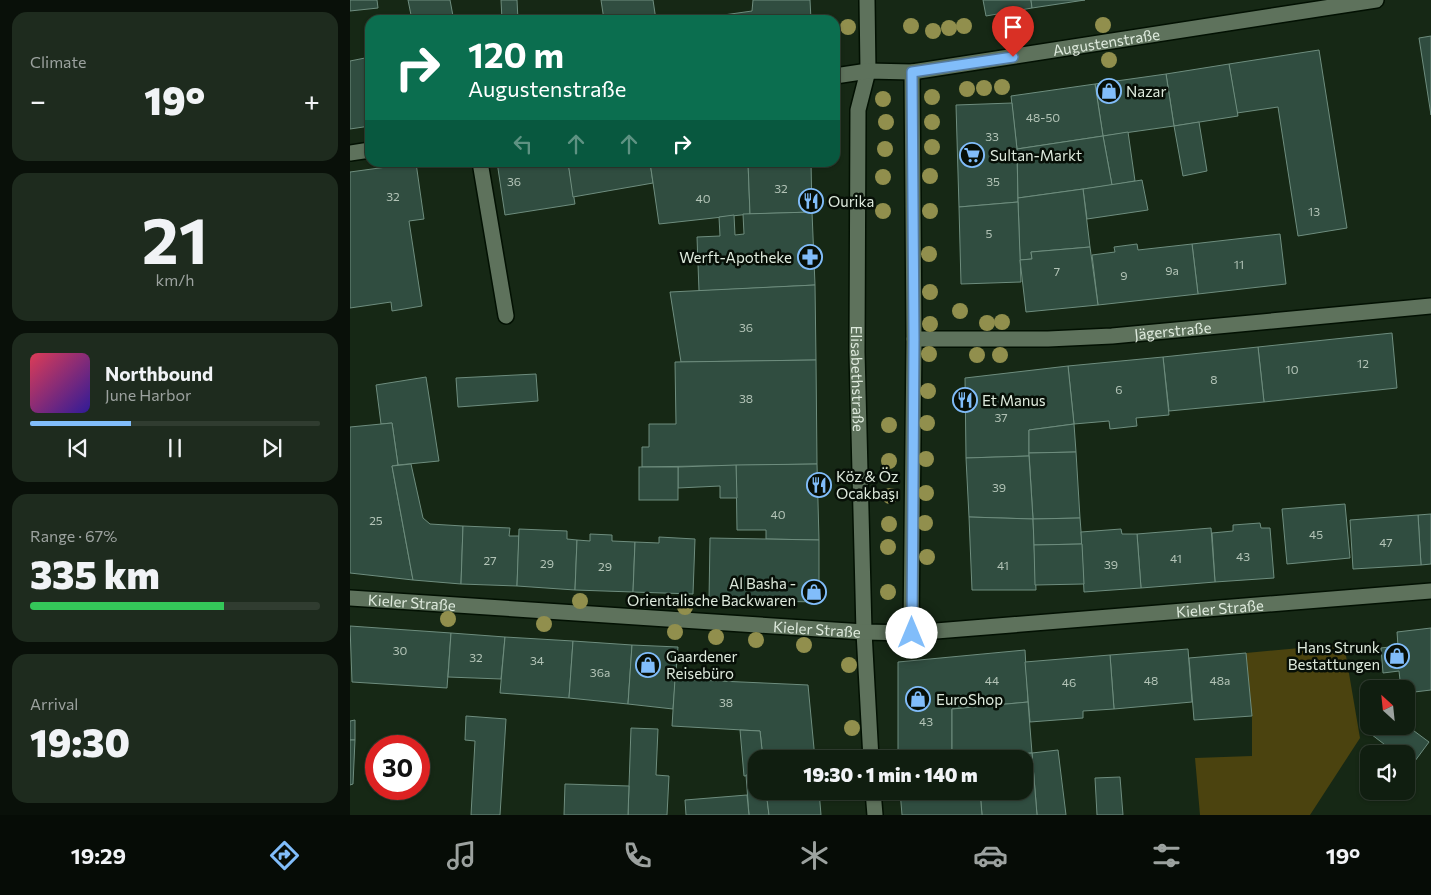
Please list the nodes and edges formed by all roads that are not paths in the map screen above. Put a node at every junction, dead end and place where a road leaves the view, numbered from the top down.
1 (867, 0) edge
2 (1376, 0) edge
3 (868, 71) junction
4 (912, 72) junction
5 (840, 75) edge
6 (365, 151) edge
7 (350, 153) edge
8 (481, 167) edge
9 (1431, 306) edge
10 (506, 316) dead end
11 (914, 339) junction
12 (1431, 591) edge
13 (350, 598) edge
14 (864, 632) junction
15 (912, 633) junction
16 (871, 750) edge
17 (874, 800) edge
18 (875, 815) edge

1 - 3 street, Elisabethstraße
2 - 4 street, Augustenstraße
3 - 4 street, Augustenstraße
3 - 5 street, Augustenstraße
3 - 14 street, Elisabethstraße
4 - 11 street
6 - 7 street
8 - 10 street
9 - 11 street, Jägerstraße
11 - 15 street
12 - 15 street, Kieler Straße
13 - 14 street, Kieler Straße
14 - 15 street, Kieler Straße
14 - 16 street, Elisabethstraße
17 - 18 street

